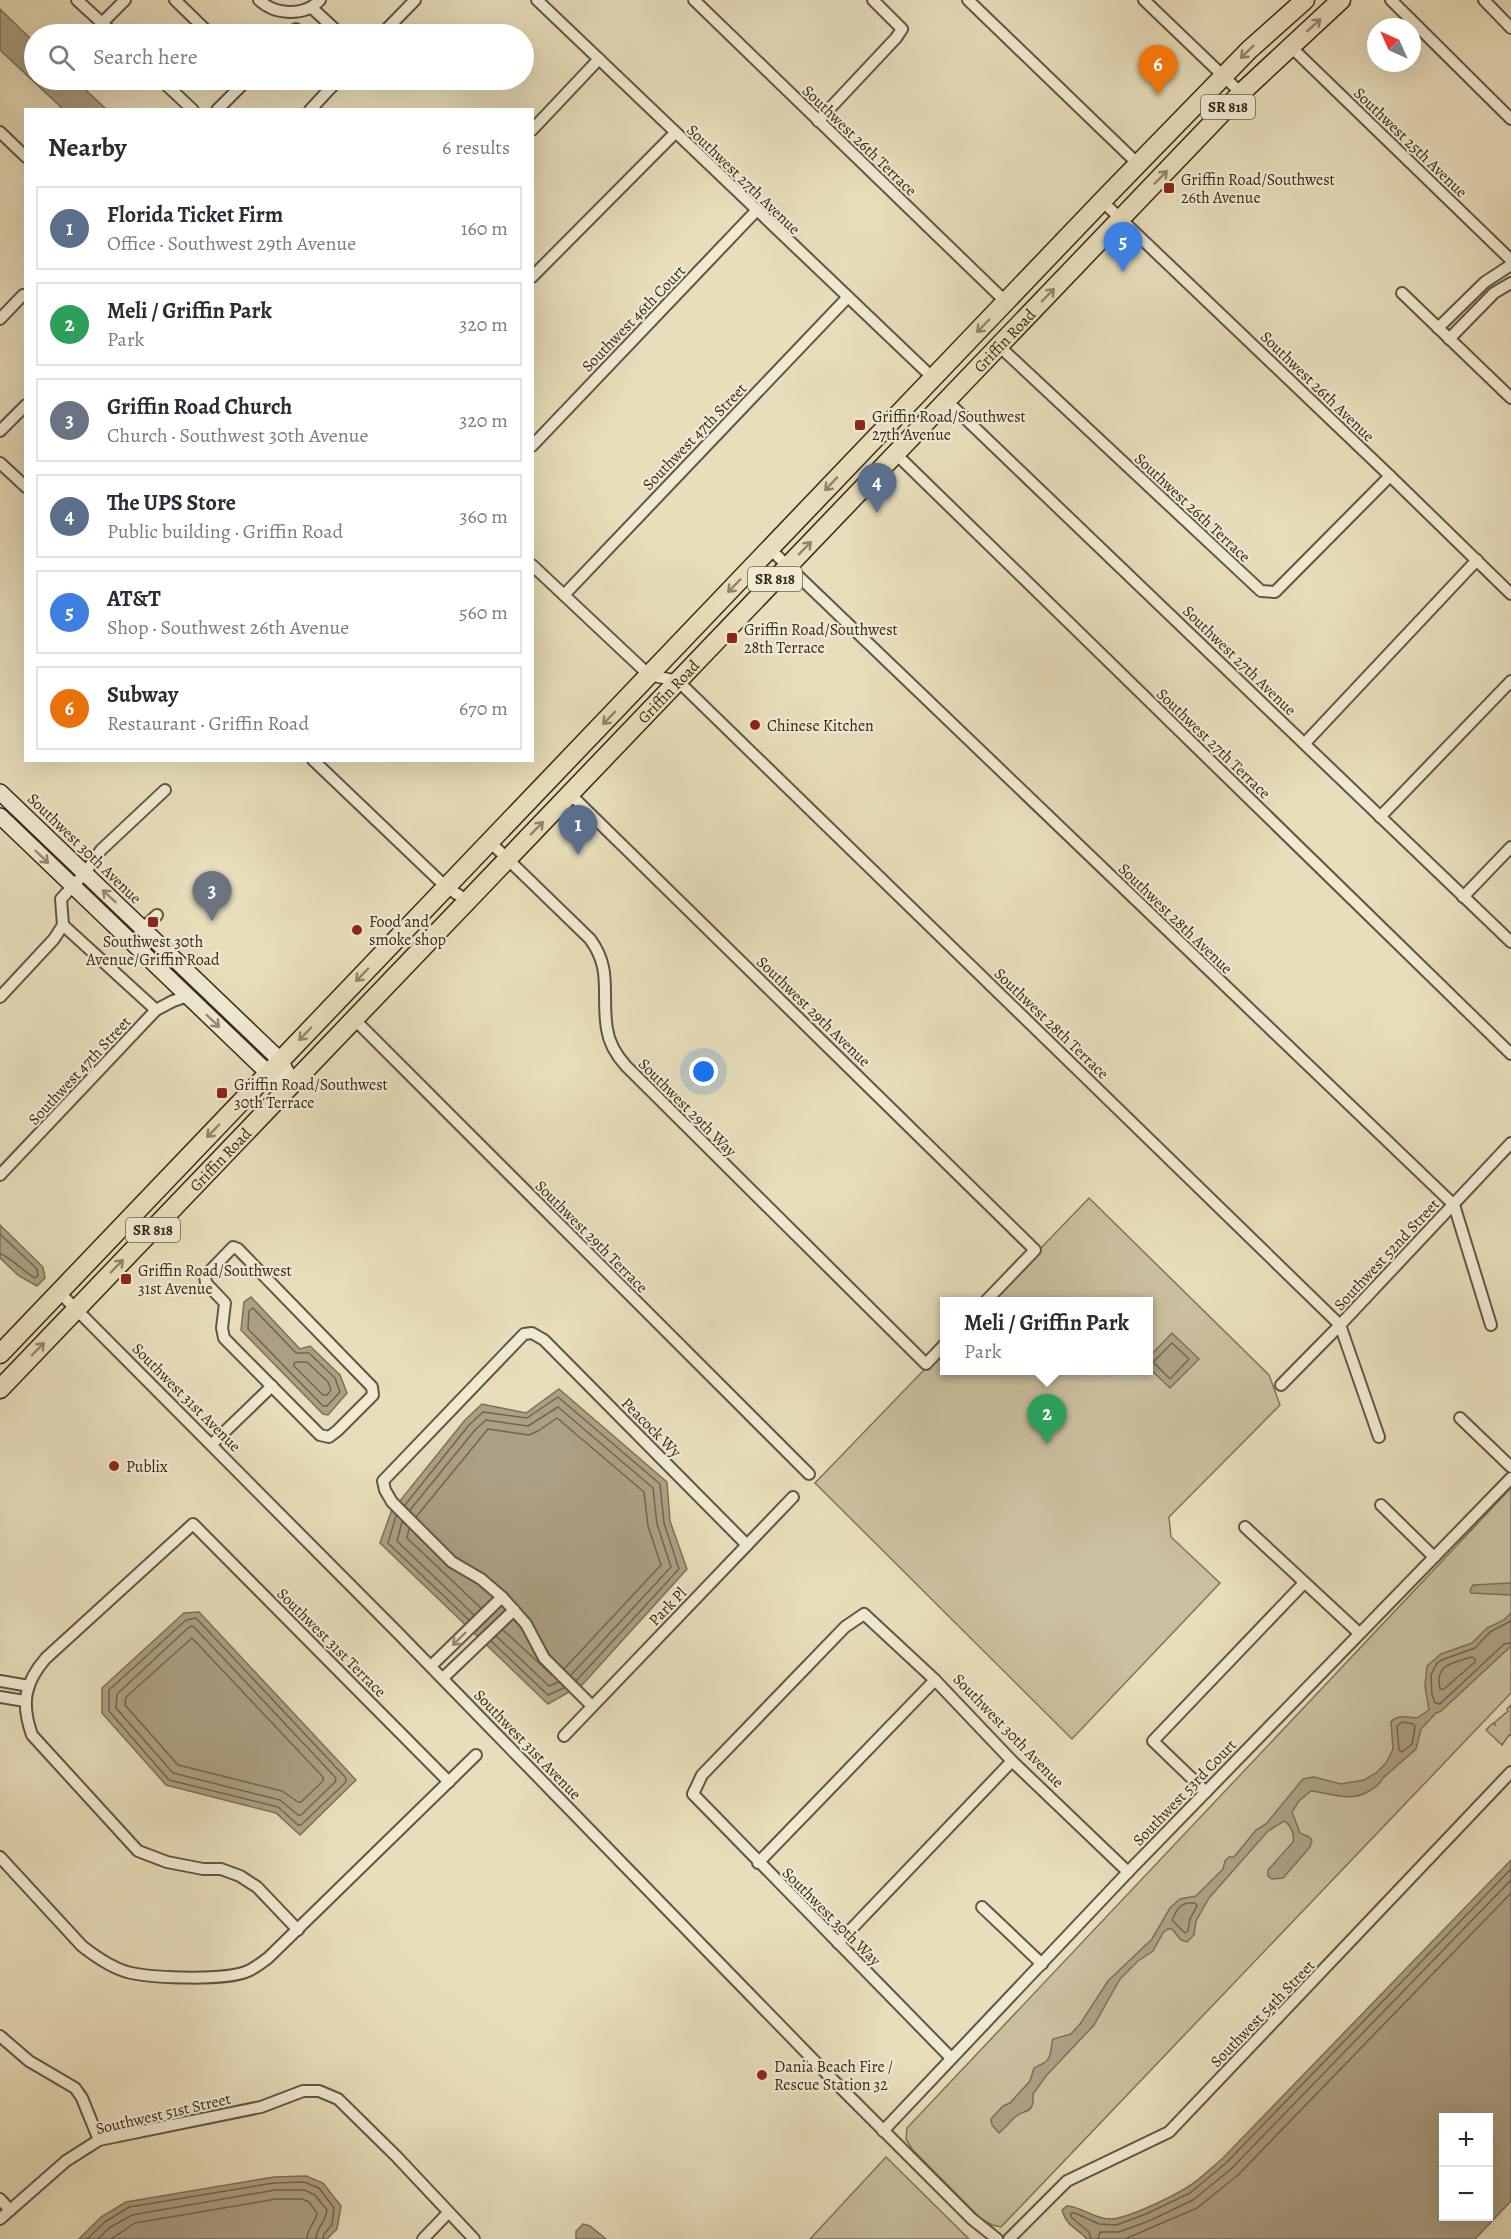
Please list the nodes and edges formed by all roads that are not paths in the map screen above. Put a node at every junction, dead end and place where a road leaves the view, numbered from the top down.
1 (77, 0) edge
2 (125, 0) edge
3 (175, 0) edge
4 (259, 0) edge
5 (415, 0) edge
6 (537, 0) edge
7 (694, 0) edge
8 (873, 0) edge
9 (968, 0) edge
10 (1144, 0) edge
11 (1305, 0) edge
12 (1341, 0) edge
13 (1390, 0) edge
14 (1484, 0) edge
15 (316, 4) edge
16 (102, 23) joint
17 (200, 24) edge
18 (332, 24) edge
19 (392, 24) edge
20 (1511, 28) edge
21 (1290, 46) junction
22 (599, 59) junction
23 (1223, 76) junction
24 (172, 90) edge
25 (237, 90) edge
26 (329, 90) edge
27 (1241, 93) junction
28 (191, 108) edge
29 (219, 108) edge
30 (312, 108) edge
31 (1511, 119) edge
32 (818, 121) junction
33 (534, 128) edge
34 (0, 132) edge
35 (675, 132) junction
36 (24, 155) edge
37 (1138, 164) junction
38 (1102, 201) junction
39 (756, 211) junction
40 (1120, 219) junction
41 (1511, 260) edge
42 (1511, 265) edge
43 (534, 275) edge
44 (1511, 284) edge
45 (1402, 293) dead end
46 (23, 295) dead end
47 (847, 298) junction
48 (1006, 302) junction
49 (1464, 303) junction
50 (1475, 312) junction
51 (0, 319) edge
52 (1438, 328) junction
53 (1449, 339) junction
54 (999, 346) junction
55 (959, 351) junction
56 (933, 378) junction
57 (1511, 398) edge
58 (947, 401) junction
59 (24, 407) edge
60 (921, 428) junction
61 (0, 431) edge
62 (534, 444) edge
63 (896, 454) junction
64 (0, 463) edge
65 (1390, 476) junction
66 (24, 485) edge
67 (770, 549) junction
68 (1477, 560) junction
69 (788, 566) junction
70 (534, 567) edge
71 (1511, 594) edge
72 (564, 595) junction
73 (649, 675) junction
74 (678, 681) junction
75 (1511, 681) edge
76 (1305, 743) junction
77 (315, 762) edge
78 (165, 790) dead end
79 (0, 792) edge
80 (570, 794) junction
81 (0, 816) edge
82 (1380, 817) junction
83 (490, 842) junction
84 (1511, 847) edge
85 (508, 859) junction
86 (85, 873) junction
87 (73, 886) junction
88 (446, 887) junction
89 (1463, 897) junction
90 (468, 901) junction
91 (157, 915) dead end
92 (63, 925) junction
93 (143, 928) junction
94 (1511, 942) edge
95 (188, 996) junction
96 (0, 997) edge
97 (156, 1010) junction
98 (354, 1019) junction
99 (1511, 1054) edge
100 (280, 1060) junction
101 (267, 1073) junction
102 (292, 1083) junction
103 (1511, 1143) edge
104 (0, 1175) edge
105 (1454, 1205) junction
106 (59, 1292) junction
107 (990, 1297) edge
108 (77, 1309) junction
109 (1340, 1325) junction
110 (1491, 1325) dead end
111 (940, 1349) edge
112 (0, 1354) edge
113 (1281, 1385) dead end
114 (272, 1386) junction
115 (0, 1389) edge
116 (1460, 1418) dead end
117 (1378, 1437) dead end
118 (212, 1444) junction
119 (1511, 1467) edge
120 (809, 1474) dead end
121 (1511, 1478) edge
122 (793, 1497) dead end
123 (1381, 1505) dead end
124 (1245, 1527) dead end
125 (747, 1545) junction
126 (1434, 1557) junction
127 (1304, 1583) junction
128 (502, 1597) junction
129 (514, 1610) junction
130 (1359, 1633) junction
131 (431, 1666) junction
132 (443, 1678) junction
133 (935, 1680) junction
134 (0, 1681) edge
135 (28, 1686) junction
136 (0, 1697) edge
137 (25, 1701) junction
138 (592, 1706) junction
139 (564, 1736) dead end
140 (476, 1755) dead end
141 (1012, 1761) junction
142 (1511, 1772) edge
143 (449, 1782) junction
144 (1206, 1792) junction
145 (693, 1794) joint
146 (0, 1857) edge
147 (759, 1863) junction
148 (1128, 1872) junction
149 (982, 1907) dead end
150 (298, 1930) junction
151 (838, 1943) junction
152 (1042, 1964) junction
153 (0, 2036) edge
154 (951, 2058) junction
155 (883, 2131) junction
156 (99, 2140) junction
157 (0, 2199) edge
158 (10, 2210) junction
159 (448, 2213) junction
160 (0, 2219) edge
161 (423, 2239) edge
162 (474, 2239) edge
163 (997, 2239) edge
164 (1009, 2239) edge

1 - 16 street
2 - 16 street
3 - 17 street
4 - 15 street
5 - 19 street
6 - 22 street, Southwest 27th Avenue
7 - 32 street, Southwest 26th Terrace
8 - 32 street
9 - 37 street
10 - 23 street
11 -> 23 main road, Griffin Road / SR 818
21 -> 12 main road, Griffin Road / SR 818
13 - 31 street
14 - 20 street
15 - 18 street
21 - 27 main road, Griffin Road / SR 818
21 - 41 street, Southwest 25th Avenue
22 - 33 street
22 - 35 street, Southwest 27th Avenue
23 - 27 street
23 - 37 main road, Griffin Road / SR 818
24 - 28 street
25 - 29 street
26 - 30 street
40 -> 27 main road, Griffin Road / SR 818
32 - 48 street, Southwest 26th Terrace
34 - 36 street
35 - 39 street, Southwest 27th Avenue
35 - 43 street
37 - 38 main road, Griffin Road / SR 818
38 - 40 street, Southwest 26th Avenue
38 - 48 main road, Griffin Road / SR 818
39 - 47 street, Southwest 27th Avenue
39 - 62 street, Southwest 46th Court
54 -> 40 main road, Griffin Road / SR 818
40 - 65 street, Southwest 26th Avenue
42 - 49 street
44 - 50 street
45 - 52 street
46 - 51 street
47 - 56 street, Southwest 27th Avenue
47 - 72 street, Southwest 47th Street
48 -> 55 main road, Griffin Road / SR 818
49 - 50 street
49 - 52 street
50 - 53 street
52 - 53 street
53 - 57 street
54 - 58 main road, Griffin Road / SR 818
54 - 65 street, Southwest 26th Terrace
55 - 56 main road, Griffin Road / SR 818
55 - 58 main road
56 - 60 main road
56 -> 67 main road, Griffin Road / SR 818
58 - 60 main road, Griffin Road / SR 818
58 - 76 street, Southwest 27th Avenue
59 - 61 street
60 - 63 main road, Griffin Road / SR 818
69 -> 63 main road, Griffin Road / SR 818
63 - 99 street, Southwest 27th Terrace
64 - 66 street
65 - 68 street, Southwest 26th Avenue
67 - 69 street, Southwest 28th Avenue
67 -> 73 main road, Griffin Road / SR 818
68 - 71 street, Southwest 26th Avenue
68 - 76 street
69 - 74 main road, Griffin Road / SR 818
69 - 105 street, Southwest 28th Avenue
70 - 72 street
72 - 73 street
73 - 74 street
73 -> 83 main road, Griffin Road / SR 818
74 - 80 main road, Griffin Road / SR 818
74 - 109 street, Southwest 28th Terrace
75 - 82 street
76 - 82 street, Southwest 27th Avenue
77 - 88 street
78 - 86 street
79 - 86 main road, Southwest 30th Avenue
85 -> 80 main road, Griffin Road / SR 818
80 - 107 street, Southwest 29th Avenue
81 -> 87 main road
82 - 89 street, Southwest 27th Avenue
83 - 85 street, Southwest 29th Way
83 - 88 main road, Griffin Road / SR 818
84 - 89 street
85 - 90 main road, Griffin Road / SR 818
85 - 111 street, Southwest 29th Way
86 - 87 street
93 -> 86 main road, Southwest 30th Avenue
87 - 92 street
87 - 95 main road
88 - 90 street
88 -> 100 main road, Griffin Road / SR 818
89 - 94 street, Southwest 27th Avenue
90 - 98 main road, Griffin Road / SR 818
91 - 93 street
92 - 96 street
92 - 97 street
93 - 100 main road, Southwest 30th Avenue
95 - 97 street, Southwest 47th Street
95 -> 101 main road
97 - 104 street, Southwest 47th Street
98 - 102 main road, Griffin Road / SR 818
98 - 120 street, Southwest 29th Terrace
100 - 101 main road, Griffin Road / SR 818
100 - 102 main road, Southwest 30th Avenue
101 - 102 main road
101 -> 106 main road, Griffin Road / SR 818
108 -> 102 main road, Griffin Road / SR 818
103 - 105 street, Southwest 52nd Street
105 - 109 street, Southwest 52nd Street
105 - 110 street, Southwest 28th Avenue
106 - 108 street, Southwest 31st Avenue
106 - 112 main road, Griffin Road / SR 818
115 -> 108 main road, Griffin Road / SR 818
108 - 118 street, Southwest 31st Avenue
109 - 113 street, Southwest 52nd Street
109 - 117 street, Southwest 28th Terrace
114 - 114 street
114 - 118 street
116 - 119 street
118 - 131 street, Southwest 31st Avenue
121 - 126 street, Southwest 53rd Court
122 - 125 street, Park Pl
123 - 126 street
124 - 127 street
125 - 128 street, Peacock Wy
125 - 138 street, Park Pl
126 - 130 street, Southwest 53rd Court
127 - 130 street
127 - 144 street
128 - 129 street
128 -> 131 street
129 - 132 street
129 - 138 street
130 - 144 street, Southwest 53rd Court
131 - 132 street, Southwest 31st Avenue
132 - 155 street, Southwest 31st Avenue
133 - 141 street, Southwest 30th Avenue
133 - 145 street, Southwest 30th Avenue
133 - 147 street
134 - 135 street
135 - 137 street
135 - 143 street, Southwest 31st Terrace
136 - 137 street
137 - 150 street
138 - 139 street, Park Pl
140 - 143 street
141 - 148 street, Southwest 30th Avenue
141 - 151 street
142 - 164 street, Southwest 54th Street
143 - 150 street
144 - 148 street, Southwest 53rd Court
145 - 147 street, Southwest 30th Way
146 - 150 street
147 - 151 street, Southwest 30th Way
148 - 152 street, Southwest 53rd Court
149 - 152 street
151 - 154 street, Southwest 30th Way
152 - 154 street, Southwest 53rd Court
153 - 156 street
154 - 155 street, Southwest 53rd Court
155 - 163 street, Southwest 31st Avenue
156 - 158 street, Southwest 51st Street
156 - 159 street, Southwest 51st Street
157 - 158 street
158 - 160 street, Southwest 51st Street
159 - 161 street
159 - 162 street

